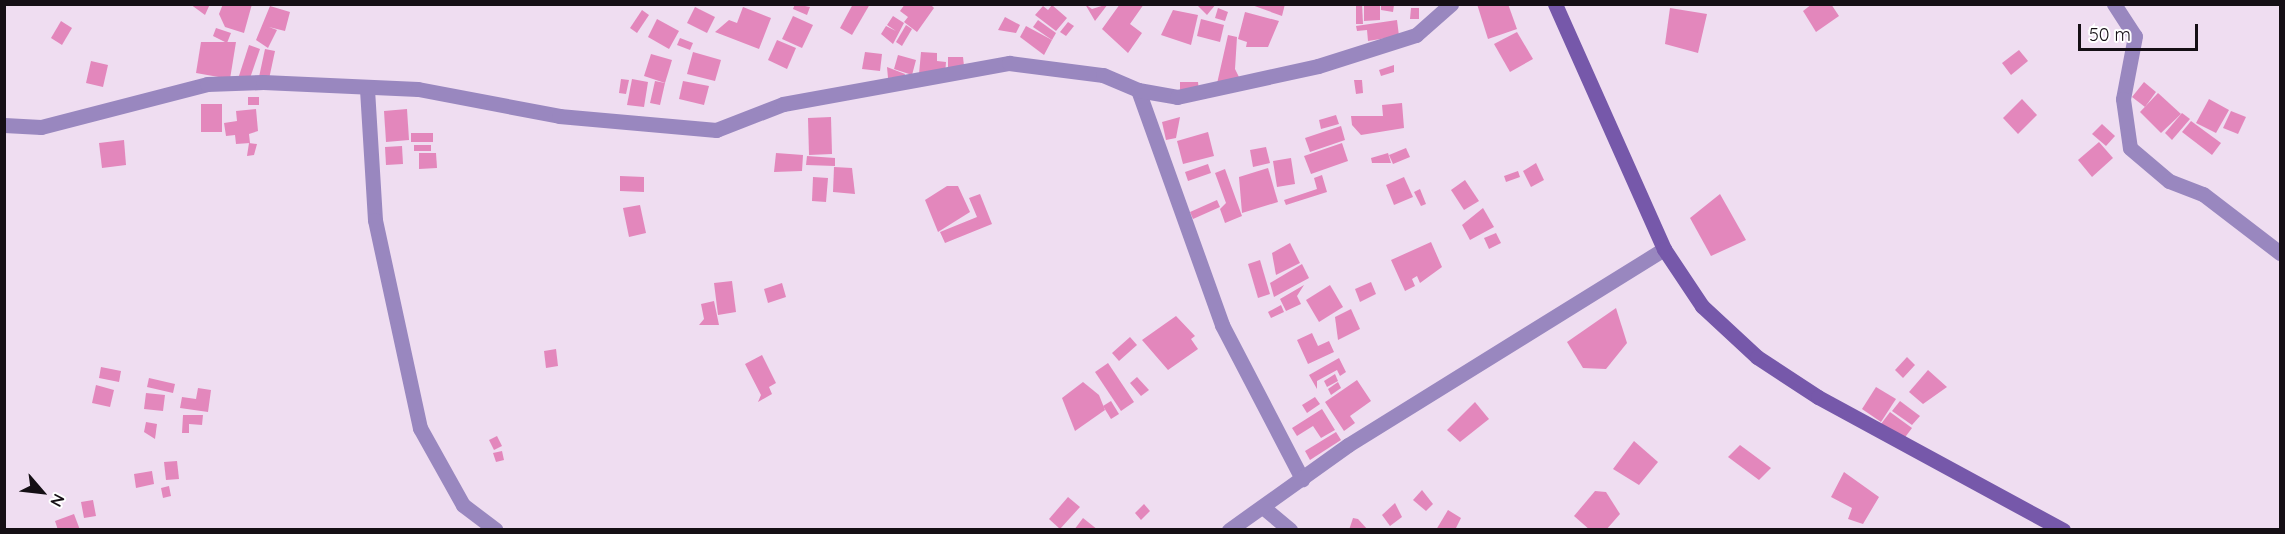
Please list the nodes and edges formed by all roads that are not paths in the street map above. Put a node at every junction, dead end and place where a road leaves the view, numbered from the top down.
1 (1451, 4) edge
2 (1555, 4) edge
3 (2114, 4) edge
4 (367, 89) junction
5 (1138, 90) junction
6 (4, 125) edge
7 (1664, 249) junction
8 (2280, 253) edge
9 (1302, 479) junction
10 (1264, 508) junction
11 (496, 530) edge
12 (1229, 530) edge
13 (1290, 530) edge
14 (2063, 530) edge

1 - 5 street
2 - 7 main road
3 - 8 street
4 - 5 street
4 - 6 street
4 - 11 street
5 - 9 street
7 - 9 street
7 - 14 main road
9 - 10 street
10 - 12 street
10 - 13 street

